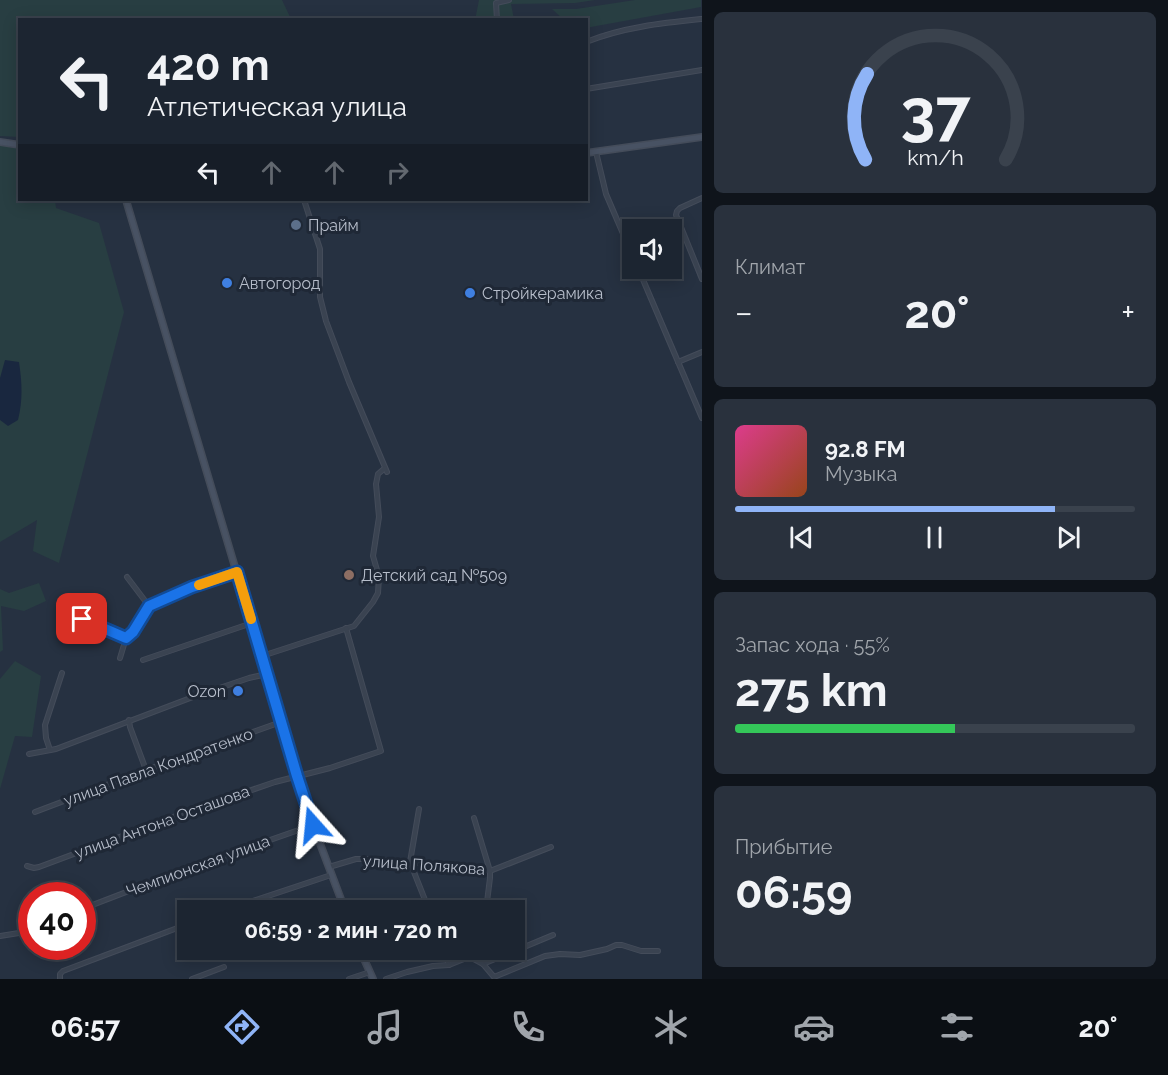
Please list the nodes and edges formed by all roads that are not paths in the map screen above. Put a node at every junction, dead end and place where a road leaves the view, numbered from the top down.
1 (509, 0) edge
2 (497, 18) edge
3 (702, 19) edge
4 (588, 41) edge
5 (702, 70) edge
6 (588, 89) edge
7 (702, 137) edge
8 (0, 142) edge
9 (18, 145) edge
10 (596, 152) junction
11 (588, 153) edge
12 (702, 198) edge
13 (126, 201) edge
14 (304, 201) edge
15 (622, 231) edge
16 (643, 279) edge
17 (702, 279) edge
18 (702, 352) edge
19 (678, 362) junction
20 (702, 418) edge
21 (237, 572) junction
22 (127, 577) dead end
23 (149, 606) junction
24 (82, 619) dead end
25 (252, 623) junction
26 (346, 628) junction
27 (126, 638) junction
28 (262, 656) junction
29 (120, 658) dead end
30 (142, 660) dead end
31 (62, 673) dead end
32 (267, 674) junction
33 (129, 720) junction
34 (281, 722) junction
35 (50, 750) junction
36 (29, 754) dead end
37 (146, 770) junction
38 (297, 776) junction
39 (419, 809) dead end
40 (35, 812) dead end
41 (474, 818) dead end
42 (313, 825) junction
43 (552, 847) dead end
44 (410, 862) junction
45 (27, 866) dead end
46 (329, 867) junction
47 (490, 871) junction
48 (331, 875) junction
49 (256, 900) edge
50 (341, 900) edge
51 (425, 900) edge
52 (487, 900) edge
53 (96, 904) edge
54 (177, 928) edge
55 (18, 933) edge
56 (552, 935) dead end
57 (0, 936) edge
58 (658, 951) dead end
59 (365, 960) edge
60 (448, 960) edge
61 (449, 964) junction
62 (483, 964) junction
63 (224, 967) dead end
64 (370, 972) junction
65 (494, 978) edge
66 (60, 979) edge
67 (192, 979) edge
68 (349, 979) edge
69 (373, 979) edge
70 (386, 979) edge

1 - 2 street
3 - 4 street
5 - 6 street
7 - 10 street
8 - 9 street
10 - 11 street
10 - 15 street
12 - 17 street
13 - 21 street
14 - 26 street
16 - 19 street
18 - 19 street
19 - 20 street
21 - 23 street
21 - 25 street
22 - 23 street
23 - 27 street
24 - 27 street
25 - 28 street
25 - 30 street
26 - 28 street
26 - 38 street, улица Антона Осташова
27 - 29 street
28 - 32 street
31 - 35 street
32 - 33 street
32 - 34 street
33 - 35 street
33 - 37 street
34 - 37 street, улица Павла Кондратенко
34 - 38 street
35 - 36 street
37 - 40 street, улица Павла Кондратенко
38 - 42 street
38 - 45 street, улица Антона Осташова
39 - 44 street
41 - 47 street
42 - 46 street
42 - 53 street, Чемпионская улица
43 - 47 street, улица Полякова
44 - 46 street, улица Полякова
44 - 47 street, улица Полякова
44 - 51 street
46 - 48 street
47 - 52 street
48 - 49 street
48 - 50 street
54 - 66 street
55 - 57 street
56 - 62 street
58 - 65 street
59 - 64 street
60 - 61 street
61 - 62 street
61 - 70 street
62 - 65 street
63 - 67 street
64 - 68 street
64 - 69 street

